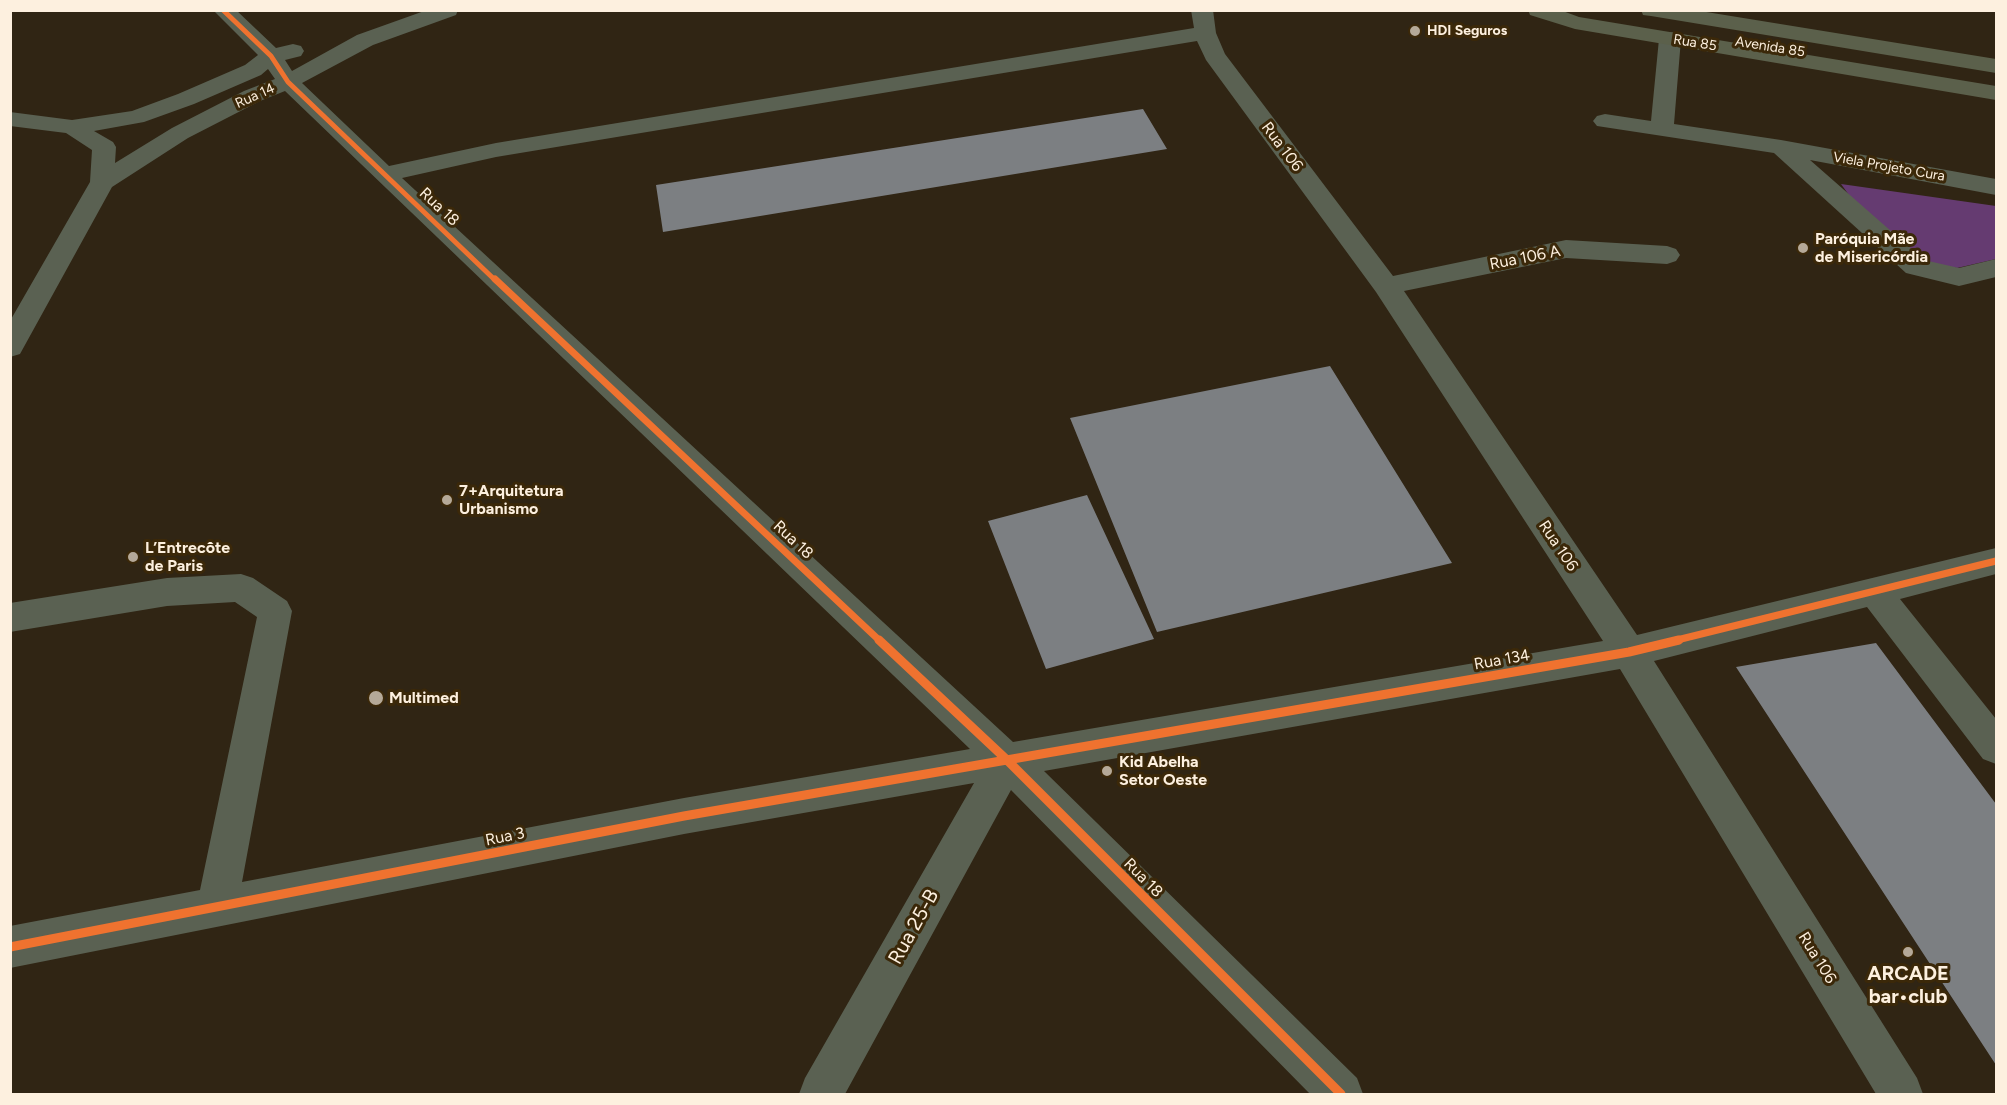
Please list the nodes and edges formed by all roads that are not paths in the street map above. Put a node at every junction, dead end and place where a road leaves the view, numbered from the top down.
1 (223, 10) edge
2 (448, 10) edge
3 (1538, 10) edge
4 (1543, 10) edge
5 (1651, 10) edge
6 (1714, 10) edge
7 (1204, 22) edge
8 (1670, 39) junction
9 (365, 40) junction
10 (1996, 53) edge
11 (1996, 66) edge
12 (280, 69) junction
13 (1996, 83) edge
14 (1996, 93) edge
15 (10, 119) edge
16 (1605, 121) dead end
17 (72, 127) junction
18 (1662, 129) junction
19 (1781, 147) junction
20 (384, 174) junction
21 (102, 182) junction
22 (1996, 187) edge
23 (1667, 255) dead end
24 (1996, 268) edge
25 (1386, 286) junction
26 (11, 344) edge
27 (1996, 561) edge
28 (1875, 592) junction
29 (10, 618) edge
30 (1629, 652) junction
31 (1996, 747) edge
32 (1007, 760) junction
33 (217, 906) junction
34 (10, 947) edge
35 (821, 1095) edge
36 (1341, 1095) edge
37 (1901, 1095) edge

1 - 12 street, Rua 18
2 - 9 street, Rua 14
3 - 8 main road, Rua 85
4 - 13 main road, Avenida 85
5 - 11 main road, Avenida 85
6 - 10 main road
7 - 20 street
7 - 25 street, Rua 106
8 - 14 main road, Rua 85
8 - 18 street
9 - 12 street, Rua 14
9 - 12 street
12 - 17 street, Rua 14
12 - 20 street, Rua 18
12 - 21 street, Rua 14
15 - 17 street
16 - 18 street, Viela Projeto Cura
17 - 21 street, Rua 14
18 - 19 street, Viela Projeto Cura
19 - 22 street, Viela Projeto Cura
19 - 24 street, Viela Projeto Cura
20 - 32 street, Rua 18
21 - 26 street, Rua 14
23 - 25 street, Rua 106 A
25 - 30 street, Rua 106
27 - 28 street, Rua 134
28 - 30 street, Rua 134
28 - 31 street
29 - 33 street
30 - 32 street, Rua 134
30 - 37 street, Rua 106
32 - 33 street, Rua 3
32 - 35 street, Rua 25-B
32 - 36 street, Rua 18
33 - 34 street, Rua 3

